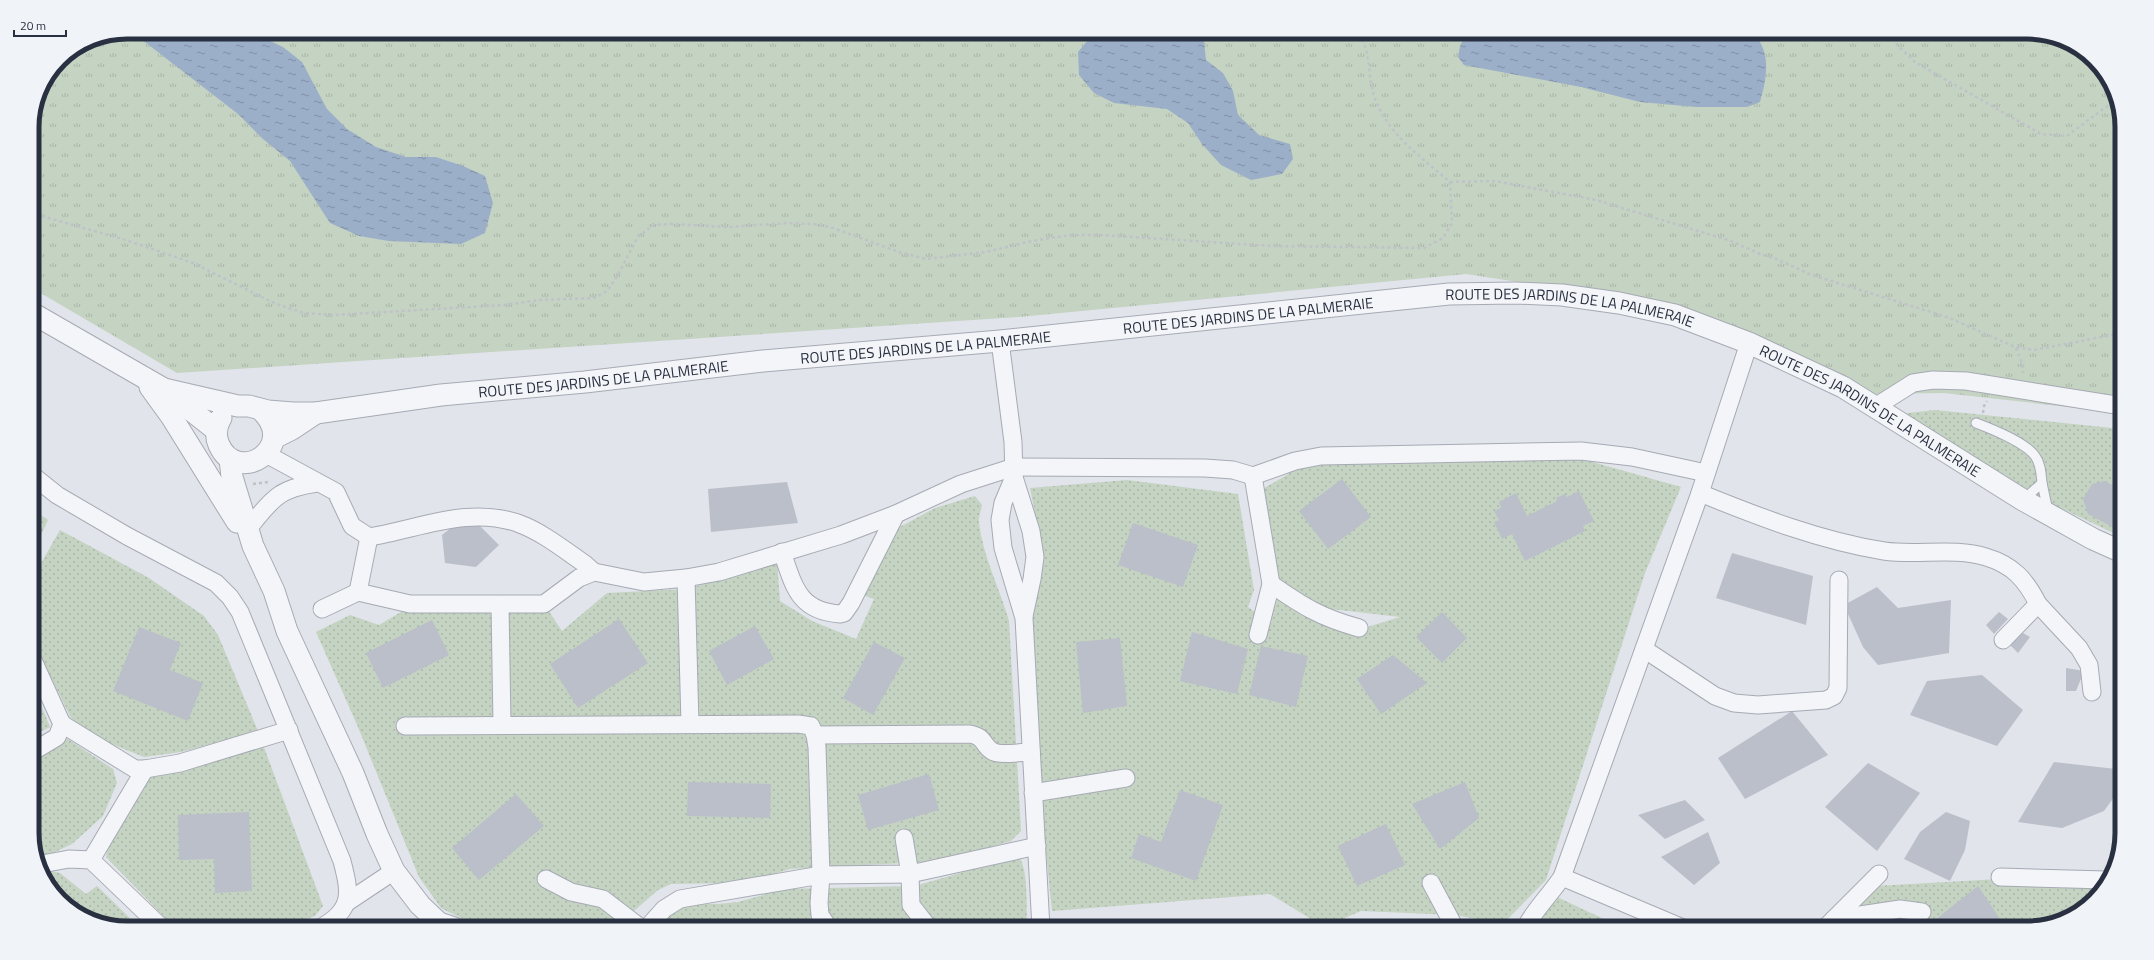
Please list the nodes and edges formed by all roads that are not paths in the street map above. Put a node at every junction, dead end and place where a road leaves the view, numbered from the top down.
1 (39, 317) edge
2 (1000, 341) junction
3 (1749, 344) junction
4 (141, 376) junction
5 (164, 389) junction
6 (2115, 405) edge
7 (238, 406) junction
8 (1875, 407) junction
9 (260, 409) junction
10 (316, 413) junction
11 (1976, 423) dead end
12 (216, 430) junction
13 (264, 452) junction
14 (230, 459) junction
15 (1014, 472) junction
16 (1706, 473) junction
17 (1253, 476) junction
18 (39, 481) edge
19 (317, 483) junction
20 (2042, 483) junction
21 (1700, 493) junction
22 (2023, 500) junction
23 (896, 514) junction
24 (2049, 515) junction
25 (252, 524) junction
26 (369, 537) junction
27 (253, 546) junction
28 (2115, 548) edge
29 (782, 552) junction
30 (594, 572) junction
31 (686, 578) junction
32 (1839, 580) dead end
33 (1272, 584) junction
34 (358, 592) junction
35 (2038, 604) junction
36 (500, 605) junction
37 (322, 609) dead end
38 (1024, 618) junction
39 (1359, 628) dead end
40 (1258, 635) dead end
41 (2002, 640) dead end
42 (1644, 649) junction
43 (39, 673) edge
44 (2092, 692) dead end
45 (62, 724) junction
46 (690, 724) junction
47 (502, 725) junction
48 (405, 726) dead end
49 (289, 730) junction
50 (815, 735) junction
51 (39, 748) edge
52 (1031, 752) junction
53 (145, 770) junction
54 (1126, 778) dead end
55 (1033, 793) junction
56 (904, 838) dead end
57 (1036, 846) junction
58 (91, 860) junction
59 (45, 863) edge
60 (394, 870) junction
61 (910, 874) junction
62 (1879, 874) dead end
63 (821, 875) junction
64 (1562, 877) junction
65 (2000, 877) dead end
66 (546, 879) dead end
67 (2101, 880) edge
68 (1431, 883) dead end
69 (346, 902) junction
70 (1922, 912) dead end
71 (155, 921) edge
72 (330, 921) edge
73 (436, 921) edge
74 (632, 921) edge
75 (653, 921) edge
76 (824, 921) edge
77 (924, 921) edge
78 (1041, 921) edge
79 (1451, 921) edge
80 (1529, 921) edge
81 (1666, 921) edge
82 (1833, 921) edge
83 (1844, 921) edge

1 - 4 street, ROUTE DES JARDINS DE LA PALMERAIE
2 - 3 street, ROUTE DES JARDINS DE LA PALMERAIE
2 - 10 street, ROUTE DES JARDINS DE LA PALMERAIE
2 - 15 street
3 - 8 street, ROUTE DES JARDINS DE LA PALMERAIE
3 - 16 street
4 - 5 street, ROUTE DES JARDINS DE LA PALMERAIE
4 - 27 street
5 - 7 street, ROUTE DES JARDINS DE LA PALMERAIE
5 - 12 street, ROUTE DES JARDINS DE LA PALMERAIE
6 - 8 street
7 - 9 street, ROUTE DES JARDINS DE LA PALMERAIE
7 - 12 street
8 - 22 street, ROUTE DES JARDINS DE LA PALMERAIE
9 - 10 street, ROUTE DES JARDINS DE LA PALMERAIE
9 - 13 street
10 - 13 street, ROUTE DES JARDINS DE LA PALMERAIE
11 - 20 lane
12 - 14 street
13 - 14 street
13 - 19 street
13 - 25 street
14 - 27 street
15 - 17 street
15 - 23 street
15 - 38 street
15 - 38 street
16 - 17 street
16 - 21 street
17 - 33 street
18 - 49 street
19 - 25 street
19 - 26 street
20 - 22 lane
20 - 24 lane
21 - 35 street
21 - 42 street
22 - 24 street, ROUTE DES JARDINS DE LA PALMERAIE
23 - 29 street
23 - 29 street
24 - 28 street, ROUTE DES JARDINS DE LA PALMERAIE
25 - 27 street
26 - 30 street
26 - 34 street
27 - 60 street
29 - 31 street
30 - 31 street
30 - 36 street
31 - 46 street
32 - 42 street
33 - 39 street
33 - 40 street
34 - 36 street
34 - 37 street
35 - 41 street
35 - 44 street
36 - 47 street
38 - 52 street
42 - 64 street
43 - 45 street
45 - 51 street
45 - 53 street
46 - 47 street
46 - 50 street
47 - 48 street
49 - 53 street
49 - 69 street
50 - 52 street
50 - 63 street
52 - 55 street
53 - 58 street
54 - 55 street
55 - 57 street
56 - 61 street
57 - 61 street
57 - 78 street
58 - 59 street
58 - 71 street
60 - 69 street
60 - 73 street
61 - 63 street
61 - 77 street
62 - 82 street
63 - 75 street
63 - 76 street
64 - 80 street
64 - 81 street
65 - 67 street
66 - 74 street
68 - 79 street
69 - 72 street
70 - 83 street

